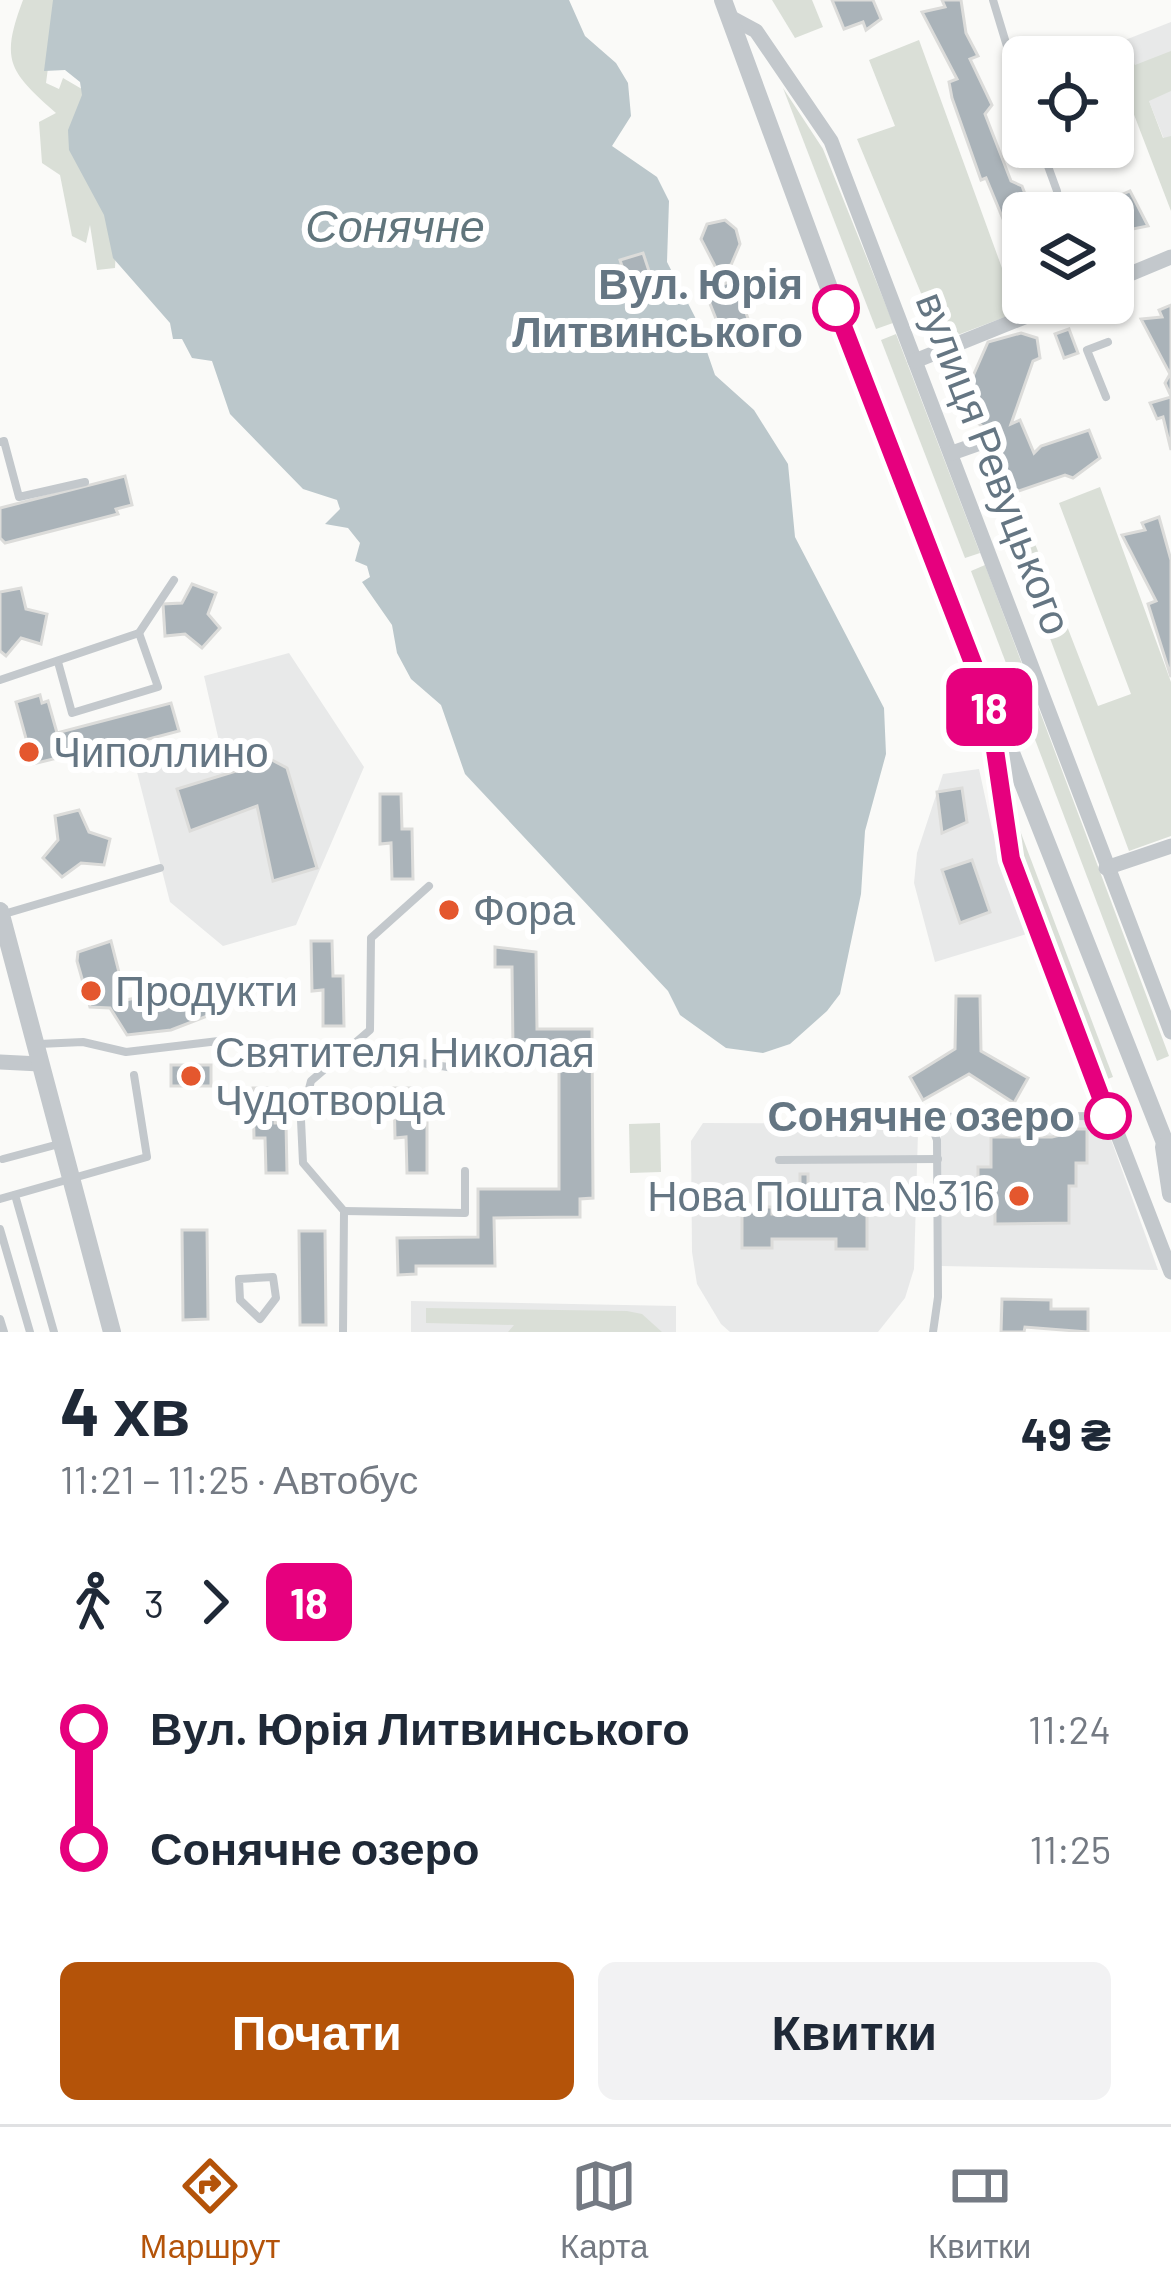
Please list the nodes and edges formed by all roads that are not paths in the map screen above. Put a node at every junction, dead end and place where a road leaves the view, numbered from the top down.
1 (993, 0) edge
2 (726, 9) edge
3 (1004, 36) edge
4 (1049, 168) edge
5 (1057, 191) dead end
6 (1171, 257) edge
7 (1134, 272) edge
8 (1007, 324) edge
9 (1108, 342) dead end
10 (915, 361) junction
11 (1106, 397) dead end
12 (986, 441) dead end
13 (0, 442) edge
14 (952, 453) junction
15 (85, 482) dead end
16 (174, 580) dead end
17 (140, 634) junction
18 (58, 662) junction
19 (0, 680) edge
20 (988, 702) junction
21 (1171, 846) edge
22 (160, 868) dead end
23 (1106, 868) junction
24 (429, 886) dead end
25 (1, 913) edge
26 (1171, 1032) edge
27 (227, 1040) dead end
28 (350, 1052) junction
29 (37, 1054) junction
30 (0, 1062) edge
31 (454, 1068) dead end
32 (134, 1075) dead end
33 (1108, 1116) junction
34 (62, 1144) junction
35 (1167, 1152) edge
36 (1, 1156) edge
37 (938, 1159) junction
38 (779, 1160) dead end
39 (465, 1171) dead end
40 (71, 1179) junction
41 (1171, 1194) edge
42 (15, 1195) junction
43 (0, 1199) edge
44 (344, 1211) junction
45 (0, 1229) edge
46 (1171, 1272) edge
47 (0, 1318) edge
48 (260, 1319) junction
49 (4, 1332) edge
50 (30, 1332) edge
51 (54, 1332) edge
52 (112, 1332) edge
53 (260, 1332) edge
54 (343, 1332) edge
55 (933, 1332) edge

1 - 3 lane
2 - 10 street, вулиця Ревуцького
2 - 20 street, вулиця Ревуцького
4 - 5 lane
6 - 7 street
8 - 10 street
9 - 11 lane
10 - 14 street, вулиця Ревуцького
12 - 14 street
13 - 15 lane
14 - 23 street, вулиця Ревуцького
16 - 17 lane
17 - 18 lane
17 - 18 lane
18 - 19 lane
20 - 33 street, вулиця Ревуцького
20 - 35 street, вулиця Ревуцького
21 - 23 street
22 - 25 lane
23 - 26 street, вулиця Ревуцького
24 - 28 lane
25 - 29 street
27 - 29 lane
28 - 31 lane
28 - 44 lane
29 - 30 street
29 - 34 street
32 - 40 lane
33 - 37 lane
33 - 46 street, вулиця Ревуцького
34 - 36 lane
34 - 40 street
35 - 41 street, вулиця Ревуцького
37 - 38 lane
37 - 55 lane
39 - 44 lane
40 - 42 lane
40 - 52 street
42 - 43 lane
42 - 51 lane
44 - 54 lane
45 - 50 lane
47 - 49 lane
48 - 48 lane
48 - 53 lane

